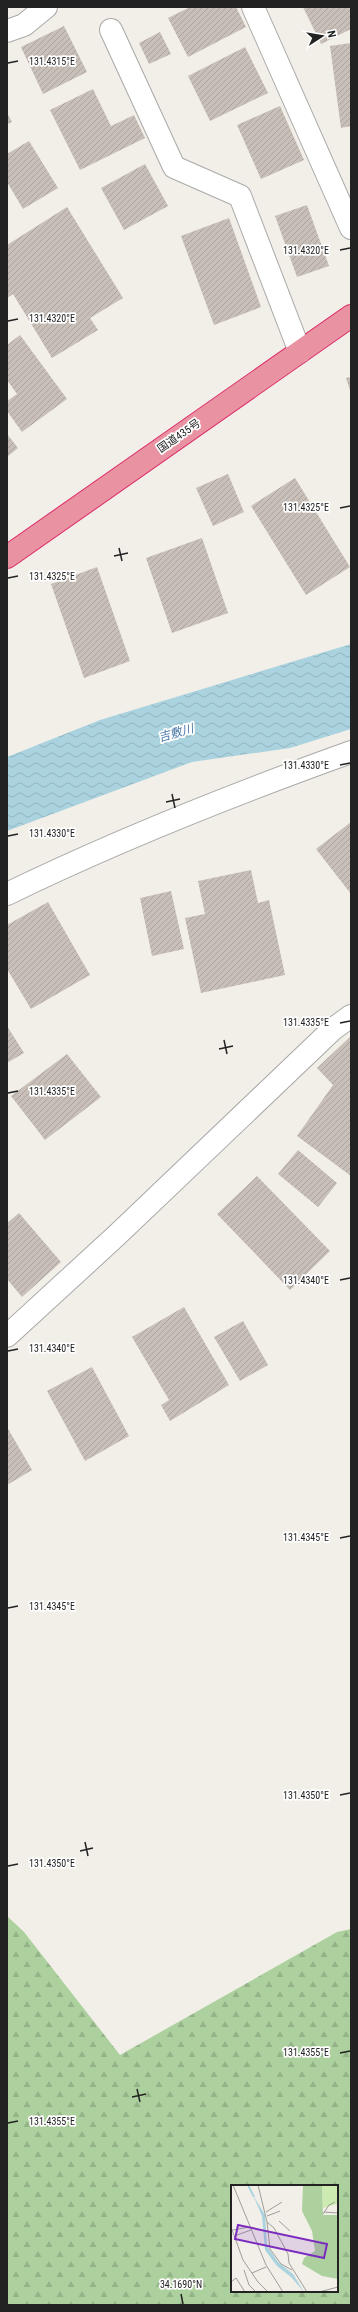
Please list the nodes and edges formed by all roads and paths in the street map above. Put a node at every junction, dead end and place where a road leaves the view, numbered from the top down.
1 (46, 7) edge
2 (253, 7) edge
3 (110, 30) dead end
4 (7, 31) edge
5 (351, 228) edge
6 (351, 316) edge
7 (300, 352) junction
8 (7, 557) edge
9 (351, 752) edge
10 (7, 894) edge
11 (351, 1016) edge
12 (7, 1336) edge

1 - 4 street
2 - 5 street
3 - 7 street
6 - 7 highway, 国道435号
7 - 8 highway, 国道435号
9 - 10 street
11 - 12 street

